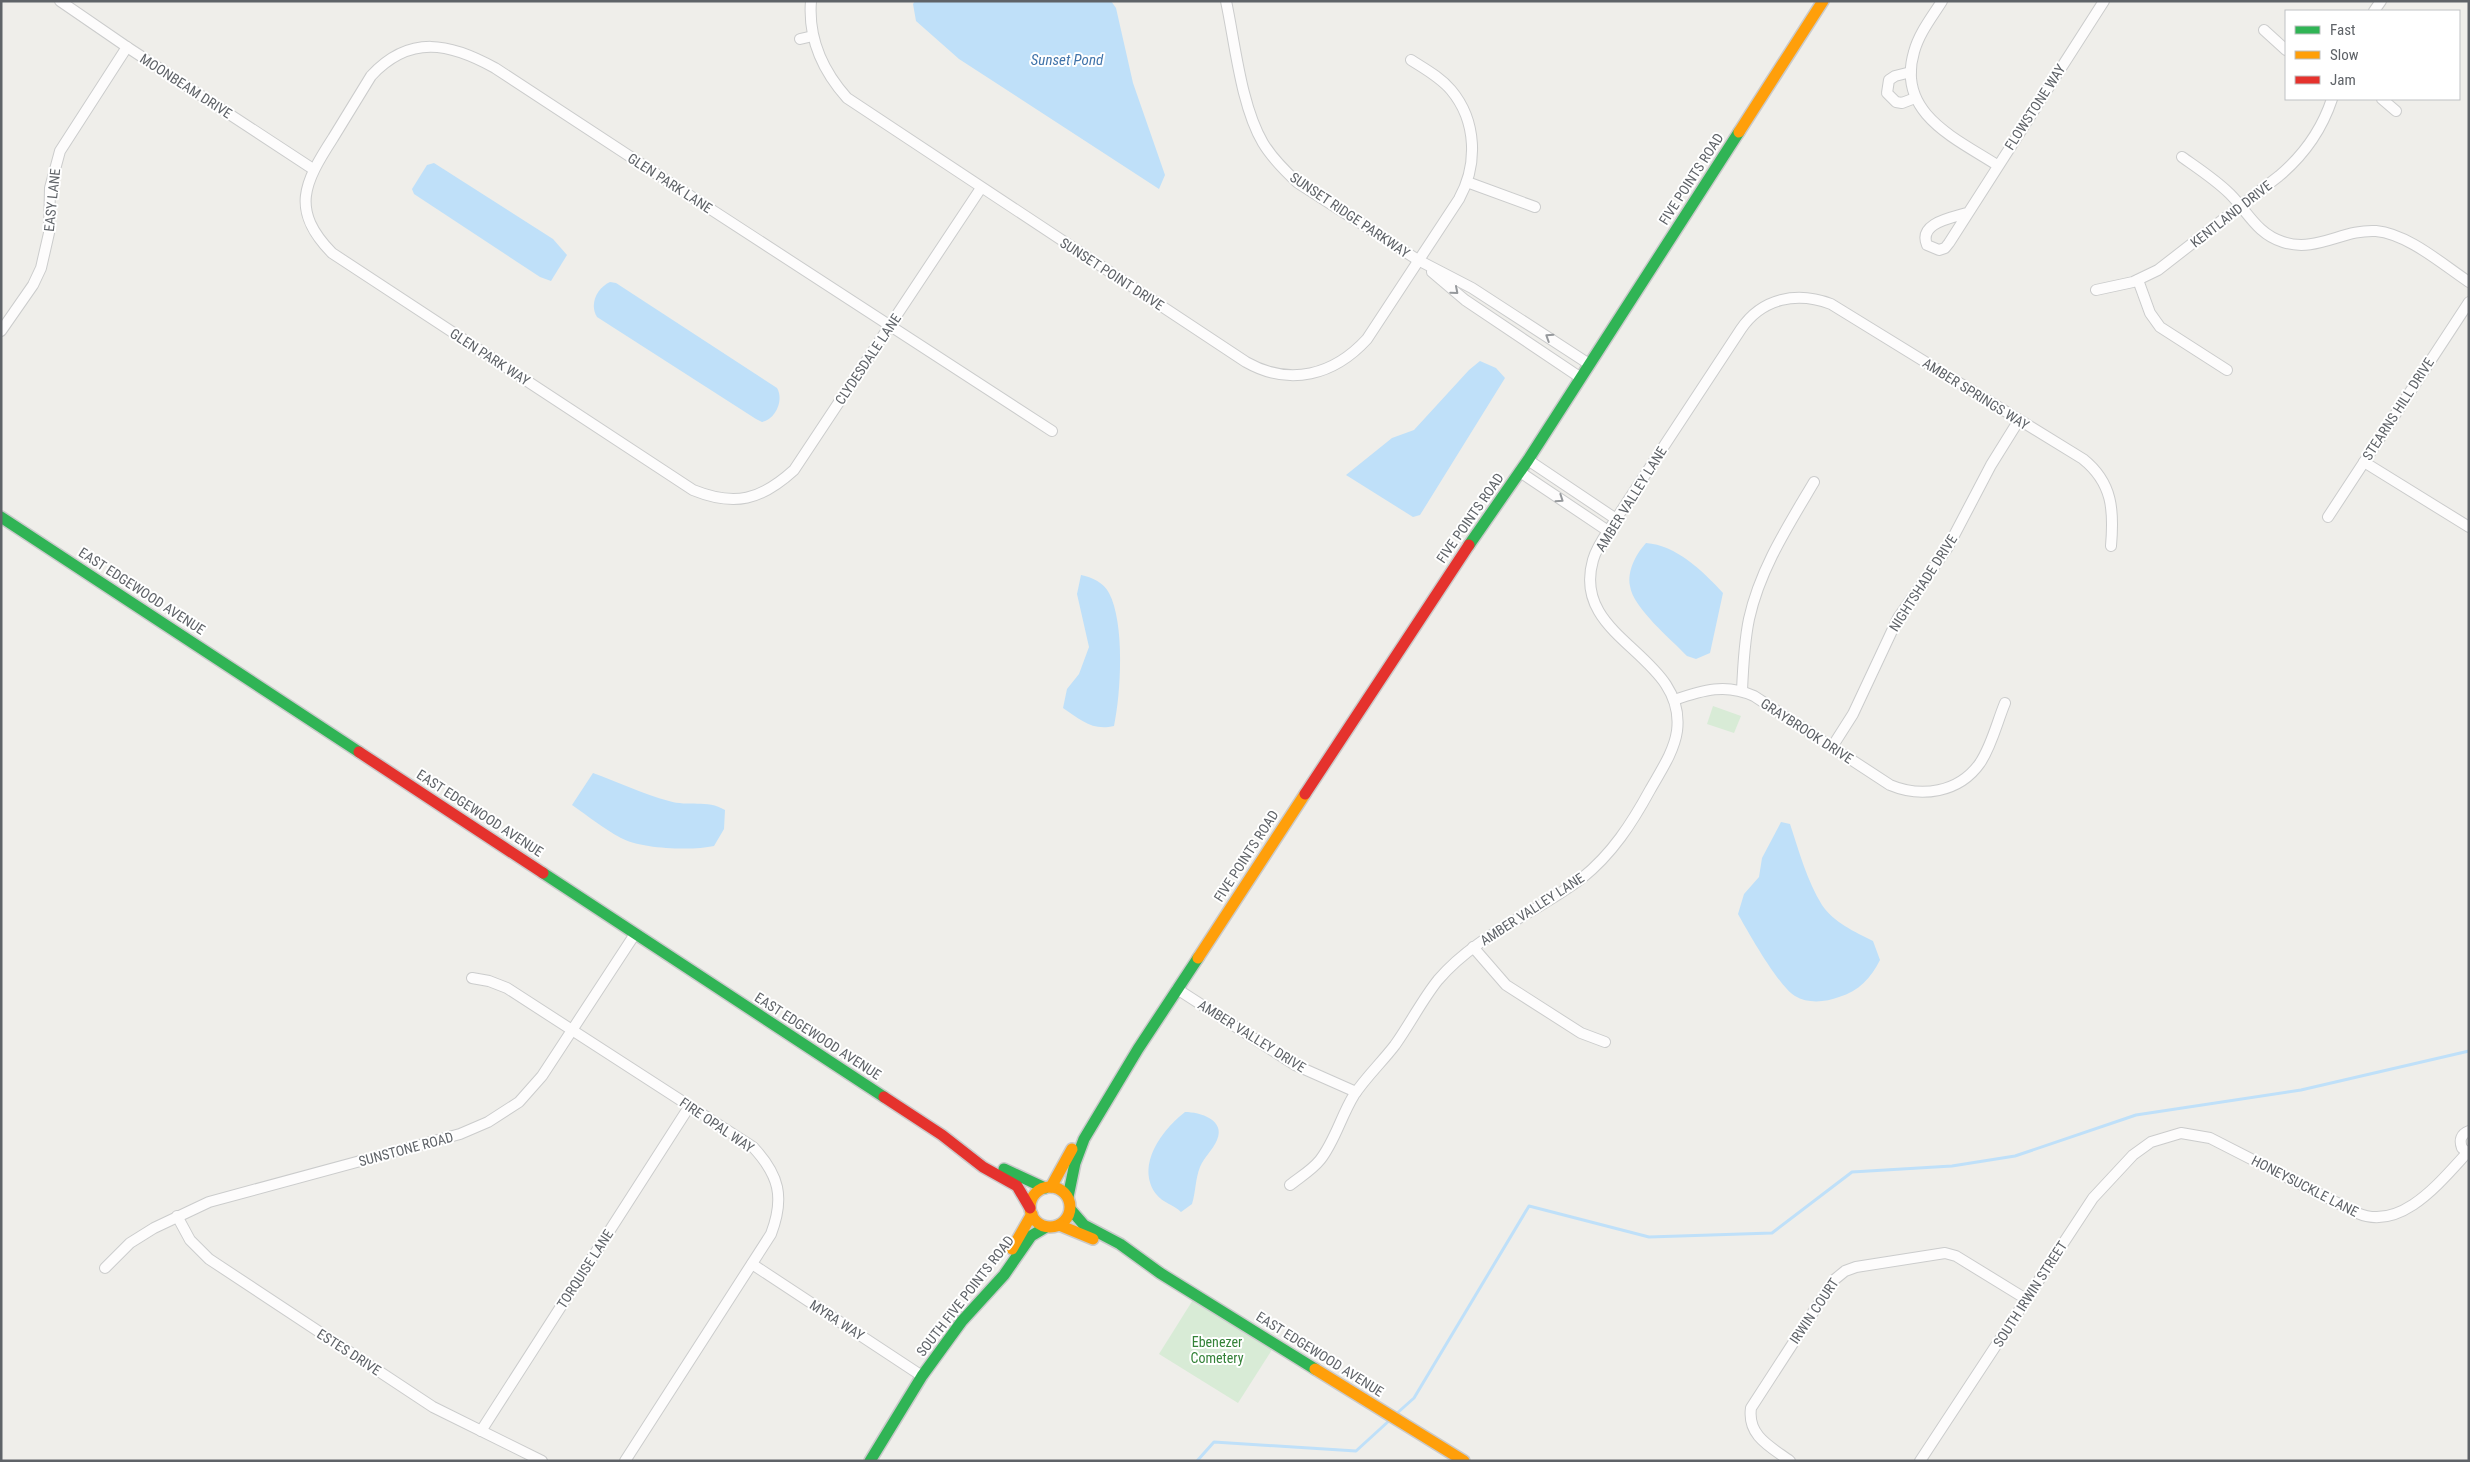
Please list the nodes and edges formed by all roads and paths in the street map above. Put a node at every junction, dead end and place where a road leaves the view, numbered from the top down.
1 (60, 1) edge
2 (812, 1) edge
3 (1226, 1) edge
4 (1823, 1) edge
5 (1942, 1) edge
6 (2104, 1) edge
7 (2264, 30) dead end
8 (814, 36) junction
9 (800, 39) dead end
10 (127, 48) junction
11 (2285, 49) edge
12 (1411, 60) dead end
13 (1911, 72) junction
14 (1915, 98) junction
15 (2332, 100) edge
16 (2383, 100) edge
17 (2396, 111) dead end
18 (2182, 157) dead end
19 (1997, 165) junction
20 (313, 169) junction
21 (1467, 182) junction
22 (981, 188) junction
23 (1534, 207) dead end
24 (2240, 207) junction
25 (1967, 213) dead end
26 (1418, 260) junction
27 (2138, 280) junction
28 (2469, 282) edge
29 (2096, 290) dead end
30 (1781, 299) joint
31 (2469, 302) edge
32 (890, 326) junction
33 (1, 331) edge
34 (1589, 364) junction
35 (2226, 370) dead end
36 (1581, 378) junction
37 (2019, 420) junction
38 (1052, 432) dead end
39 (1528, 460) junction
40 (2364, 462) junction
41 (1520, 472) junction
42 (1814, 482) dead end
43 (732, 500) joint
44 (1, 517) edge
45 (2328, 517) dead end
46 (1616, 519) junction
47 (2469, 527) edge
48 (1608, 531) junction
49 (2111, 546) dead end
50 (1742, 691) junction
51 (1674, 700) junction
52 (2005, 702) dead end
53 (1832, 747) junction
54 (635, 934) junction
55 (1473, 947) junction
56 (472, 978) dead end
57 (1177, 989) junction
58 (572, 1030) junction
59 (1605, 1042) dead end
60 (1138, 1049) junction
61 (1356, 1092) junction
62 (689, 1107) junction
63 (2469, 1131) edge
64 (942, 1135) junction
65 (2155, 1140) joint
66 (2468, 1153) edge
67 (1290, 1185) dead end
68 (1048, 1187) junction
69 (1068, 1197) junction
70 (1070, 1210) junction
71 (1031, 1211) junction
72 (177, 1216) junction
73 (1059, 1225) junction
74 (1046, 1227) junction
75 (752, 1264) junction
76 (105, 1268) dead end
77 (1160, 1273) junction
78 (2026, 1299) junction
79 (922, 1376) junction
80 (481, 1431) junction
81 (542, 1461) edge
82 (625, 1461) edge
83 (870, 1461) edge
84 (1464, 1461) edge
85 (1790, 1461) edge
86 (1920, 1461) edge

1 - 10 street, MOONBEAM DRIVE
2 - 8 street, SUNSET POINT DRIVE
3 - 26 street, SUNSET RIDGE PARKWAY
4 - 34 street, FIVE POINTS ROAD
5 - 13 street
6 - 19 street, FLOWSTONE WAY
7 - 11 street
8 - 9 street
8 - 22 street, SUNSET POINT DRIVE
10 - 20 street, MOONBEAM DRIVE
10 - 33 street, EASY LANE
12 - 21 street, SUNSET POINT DRIVE
13 - 14 street
13 - 14 street
14 - 19 street
15 - 24 street, KENTLAND DRIVE
16 - 17 street
18 - 24 street
19 - 25 street, FLOWSTONE WAY
20 - 32 street, GLEN PARK LANE
20 - 43 street, GLEN PARK WAY
21 - 23 street
21 - 26 street, SUNSET POINT DRIVE
22 - 26 street, SUNSET POINT DRIVE
22 - 32 street, CLYDESDALE LANE
24 - 27 street, KENTLAND DRIVE
24 - 28 street
34 -> 26 street, SUNSET RIDGE PARKWAY
26 -> 36 street, SUNSET RIDGE PARKWAY
27 - 29 street, KENTLAND DRIVE
27 - 35 street
30 - 37 street, AMBER SPRINGS WAY
30 - 46 street, AMBER VALLEY LANE
31 - 40 street, STEARNS HILL DRIVE
32 - 38 street, GLEN PARK LANE
32 - 43 street, CLYDESDALE LANE
34 - 36 street, FIVE POINTS ROAD
36 - 39 street, FIVE POINTS ROAD
37 - 49 street, AMBER SPRINGS WAY
37 - 53 street, NIGHTSHADE DRIVE
39 - 41 street, FIVE POINTS ROAD
39 - 46 street
40 - 45 street, STEARNS HILL DRIVE
40 - 47 street
41 -> 48 street
41 - 57 street, FIVE POINTS ROAD
42 - 50 street
44 - 54 street, EAST EDGEWOOD AVENUE
46 - 48 street, AMBER VALLEY LANE
48 - 51 street, AMBER VALLEY LANE
50 - 51 street, GRAYBROOK DRIVE
50 - 53 street, GRAYBROOK DRIVE
51 - 55 street, AMBER VALLEY LANE
52 - 53 street, GRAYBROOK DRIVE
54 - 58 street, SUNSTONE ROAD
54 - 64 street, EAST EDGEWOOD AVENUE
55 - 59 street
55 - 61 street, AMBER VALLEY LANE
56 - 58 street, FIRE OPAL WAY
57 - 60 street, FIVE POINTS ROAD
57 - 61 street, AMBER VALLEY DRIVE
58 - 62 street, FIRE OPAL WAY
58 - 72 street, SUNSTONE ROAD
60 - 68 street
60 - 69 street
61 - 67 street, AMBER VALLEY LANE
62 - 75 street, FIRE OPAL WAY
62 - 80 street, TORQUISE LANE
63 - 66 street, HONEYSUCKLE LANE
64 - 68 street, EAST EDGEWOOD AVENUE
64 - 71 street, EAST EDGEWOOD AVENUE
65 - 66 street, HONEYSUCKLE LANE
65 - 78 street, SOUTH IRWIN STREET
68 - 69 street
68 - 71 street
69 - 70 street
70 - 73 street
70 - 77 street, EAST EDGEWOOD AVENUE
71 - 74 street
71 - 79 street, SOUTH FIVE POINTS ROAD
72 - 76 street, SUNSTONE ROAD
72 - 80 street, ESTES DRIVE
73 - 74 street
73 - 77 street, EAST EDGEWOOD AVENUE
74 - 79 street, SOUTH FIVE POINTS ROAD
75 - 79 street, MYRA WAY
75 - 82 street, FIRE OPAL WAY
77 - 84 street, EAST EDGEWOOD AVENUE
78 - 85 street, IRWIN COURT
78 - 86 street, SOUTH IRWIN STREET
79 - 83 street
80 - 81 street, ESTES DRIVE

